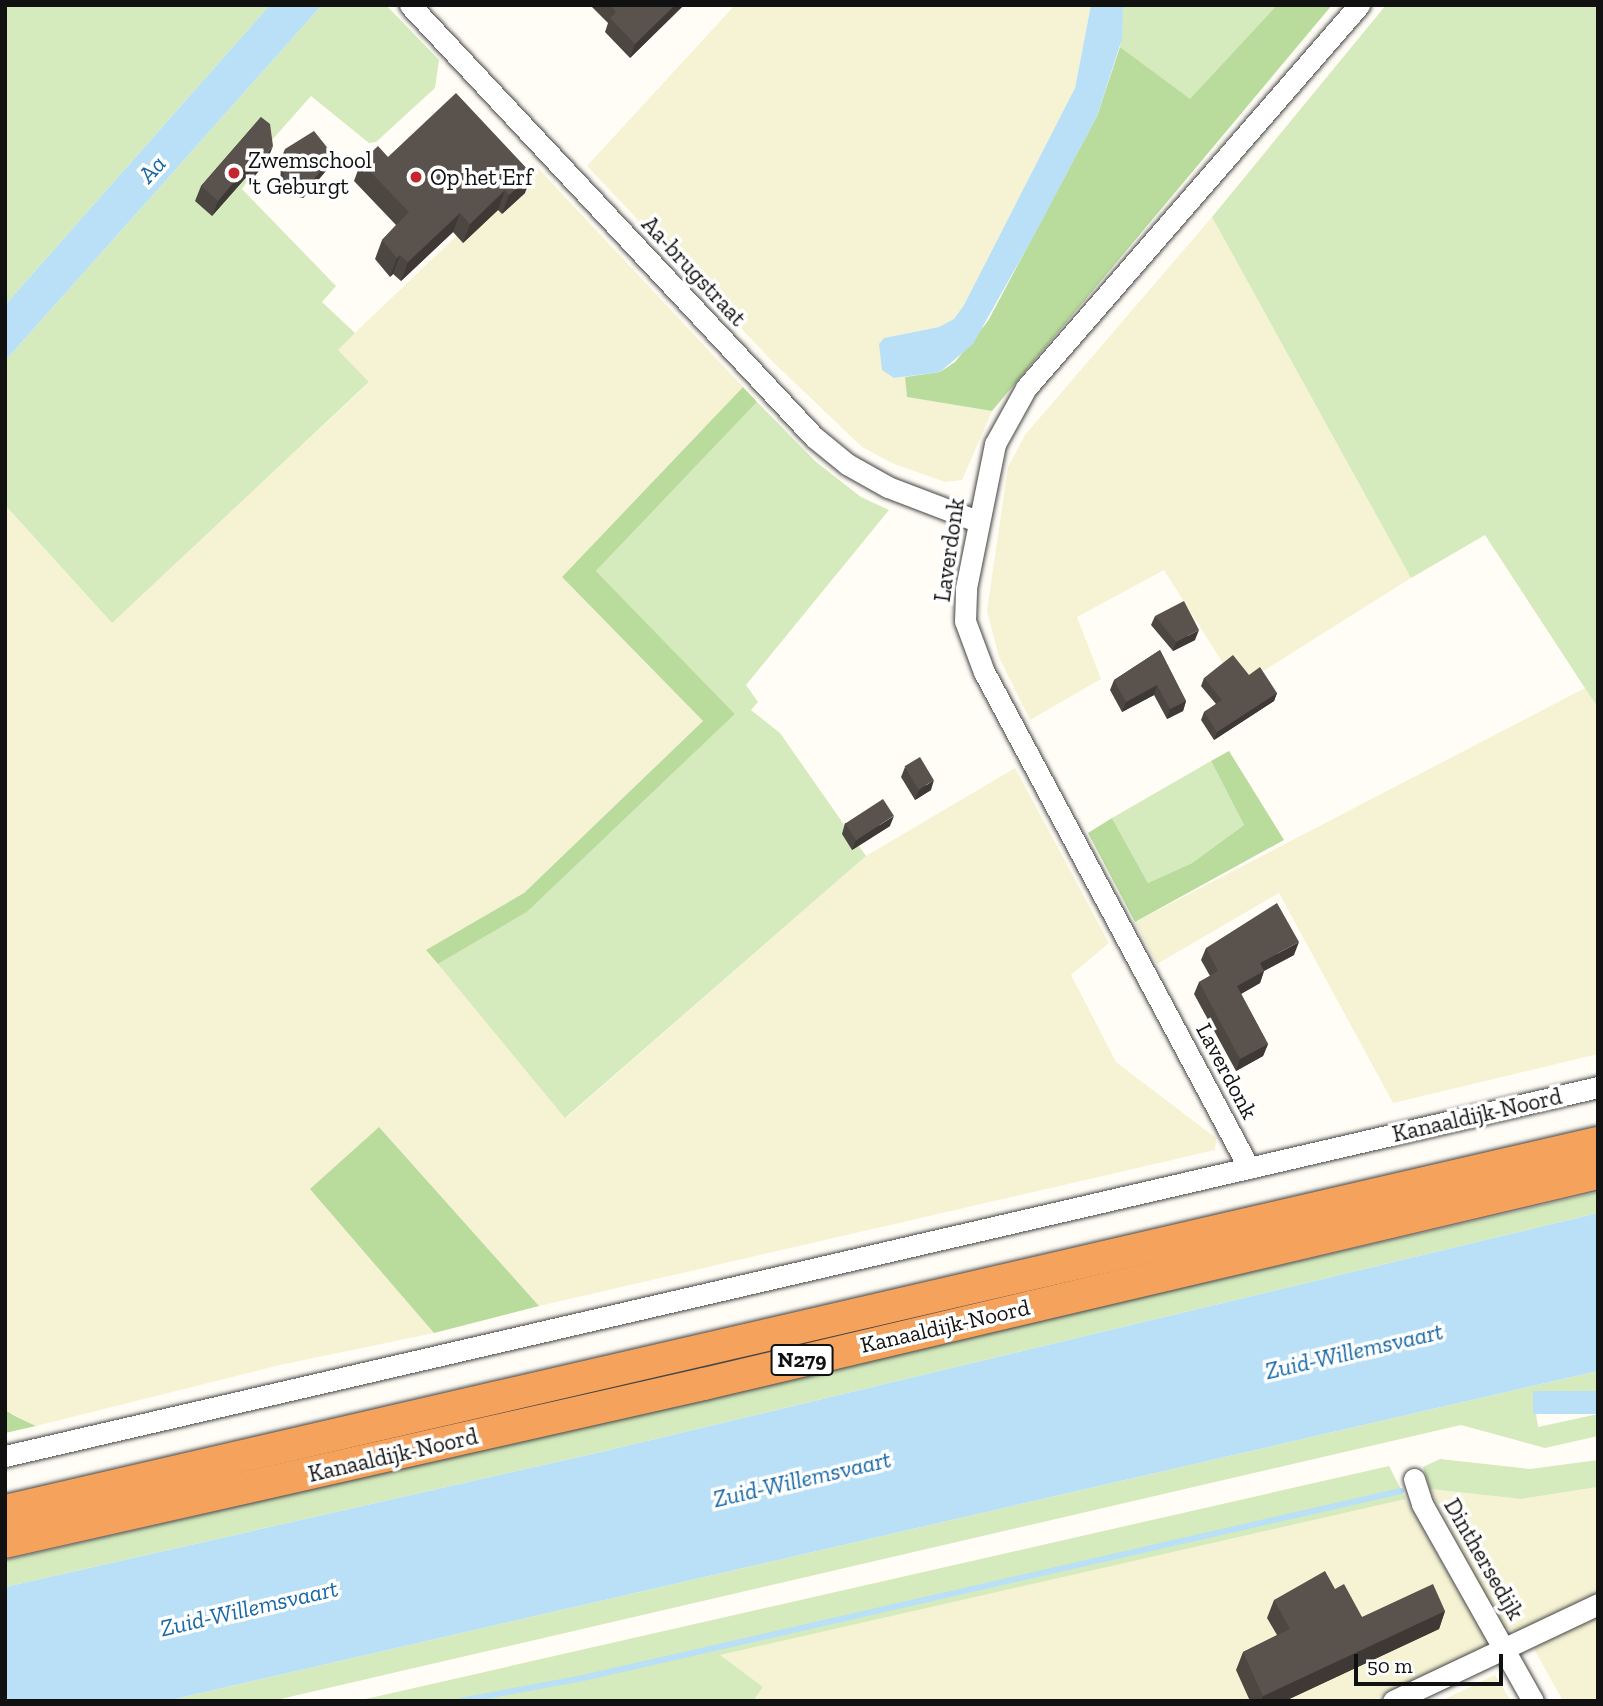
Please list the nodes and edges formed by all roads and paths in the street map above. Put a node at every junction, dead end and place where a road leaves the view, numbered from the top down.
1 (410, 5) edge
2 (1359, 5) edge
3 (977, 522) junction
4 (1598, 1087) edge
5 (1598, 1143) edge
6 (1249, 1168) junction
7 (1598, 1173) edge
8 (5, 1456) edge
9 (1414, 1479) dead end
10 (5, 1511) edge
11 (5, 1542) edge
12 (1598, 1604) edge
13 (1505, 1649) junction
14 (1393, 1701) edge
15 (1533, 1701) edge

1 - 3 street, Aa-brugstraat
2 - 3 street, Laverdonk
3 - 6 street, Laverdonk
4 - 6 street, Kanaaldijk-Noord
5 - 10 highway, Kanaaldijk-Noord / N279
6 - 8 street, Kanaaldijk-Noord
7 - 11 highway, Kanaaldijk-Noord / N279
9 - 13 street, Dinthersedijk
12 - 13 street
13 - 14 street
13 - 15 street, Dinthersedijk

